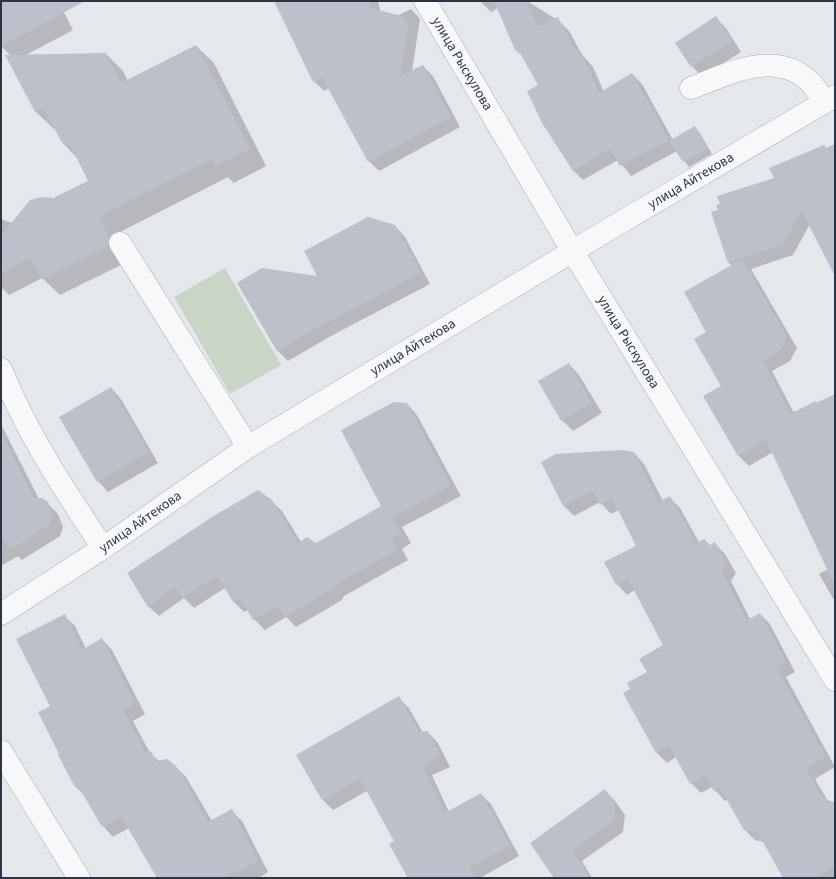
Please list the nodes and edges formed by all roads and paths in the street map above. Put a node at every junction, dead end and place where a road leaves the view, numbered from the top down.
1 (425, 1) edge
2 (691, 88) dead end
3 (830, 99) edge
4 (120, 243) dead end
5 (573, 252) junction
6 (1, 369) edge
7 (248, 447) junction
8 (103, 548) junction
9 (1, 614) edge
10 (835, 680) edge
11 (1, 751) edge
12 (79, 878) edge

1 - 5 street, улица Рыскулова
2 - 3 street
3 - 5 street, улица Айтекова
4 - 7 street
5 - 7 street, улица Айтекова
5 - 10 street, улица Рыскулова
6 - 8 street
7 - 8 street, улица Айтекова
8 - 9 street, улица Айтекова
11 - 12 street

